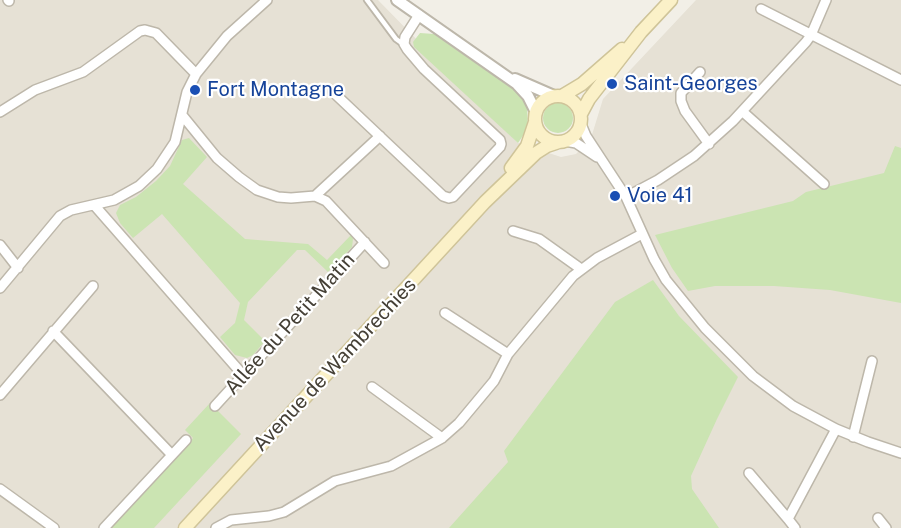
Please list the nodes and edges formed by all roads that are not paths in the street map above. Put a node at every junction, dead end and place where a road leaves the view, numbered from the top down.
1 (267, 0) edge
2 (367, 0) edge
3 (397, 0) edge
4 (671, 0) edge
5 (826, 0) edge
6 (761, 9) dead end
7 (419, 15) junction
8 (641, 32) junction
9 (812, 35) junction
10 (404, 44) junction
11 (499, 70) junction
12 (700, 72) dead end
13 (196, 74) junction
14 (901, 80) edge
15 (333, 92) dead end
16 (558, 96) junction
17 (0, 111) edge
18 (742, 112) junction
19 (182, 115) junction
20 (536, 117) junction
21 (581, 119) junction
22 (380, 136) junction
23 (562, 141) junction
24 (709, 144) junction
25 (603, 162) junction
26 (824, 184) dead end
27 (315, 196) junction
28 (626, 197) junction
29 (485, 202) junction
30 (96, 206) junction
31 (513, 231) dead end
32 (642, 234) junction
33 (365, 242) junction
34 (0, 244) edge
35 (384, 263) dead end
36 (18, 268) junction
37 (581, 269) junction
38 (93, 286) dead end
39 (0, 288) edge
40 (445, 313) dead end
41 (53, 331) junction
42 (508, 354) junction
43 (872, 361) dead end
44 (243, 375) junction
45 (372, 387) dead end
46 (0, 395) edge
47 (214, 406) dead end
48 (836, 429) junction
49 (853, 436) junction
50 (442, 438) junction
51 (186, 441) dead end
52 (901, 453) edge
53 (172, 455) junction
54 (749, 473) dead end
55 (0, 489) edge
56 (878, 518) dead end
57 (788, 519) junction
58 (54, 528) edge
59 (104, 528) edge
60 (185, 528) edge
61 (216, 528) edge
62 (795, 528) edge
63 (886, 528) edge

1 - 13 street
2 - 10 lane
3 - 7 street
4 - 8 main road
5 - 9 street
6 - 9 street
7 - 10 street
7 - 11 street
8 - 16 main road
8 - 21 main road
9 - 14 street
9 - 18 street
10 - 22 street
11 - 16 street
11 - 20 street
12 - 24 street
13 - 17 street
13 - 19 street
15 - 22 street
16 - 20 main road
16 - 21 main road
18 - 24 street
18 - 26 street
19 - 27 street
19 - 30 street
20 - 23 main road
20 - 29 main road, Avenue de Wambrechies
21 - 23 main road
21 - 25 street
22 - 27 street
23 - 25 street
23 - 29 main road, Avenue de Wambrechies
24 - 28 street
25 - 28 street
27 - 33 street
28 - 32 street
29 - 60 main road, Avenue de Wambrechies
30 - 36 street
30 - 44 street
31 - 37 street
32 - 37 street
32 - 48 street
33 - 35 street
33 - 44 street, Allée du Petit Matin
34 - 36 street
36 - 39 street
37 - 42 street
38 - 41 street
40 - 42 street
41 - 46 street
41 - 53 street
42 - 50 street
43 - 49 street
44 - 47 street, Allée du Petit Matin
45 - 50 street
48 - 49 street
48 - 57 street
49 - 52 street
50 - 61 street
51 - 53 street
53 - 59 street
54 - 57 street
55 - 58 street
56 - 63 street
57 - 62 street

